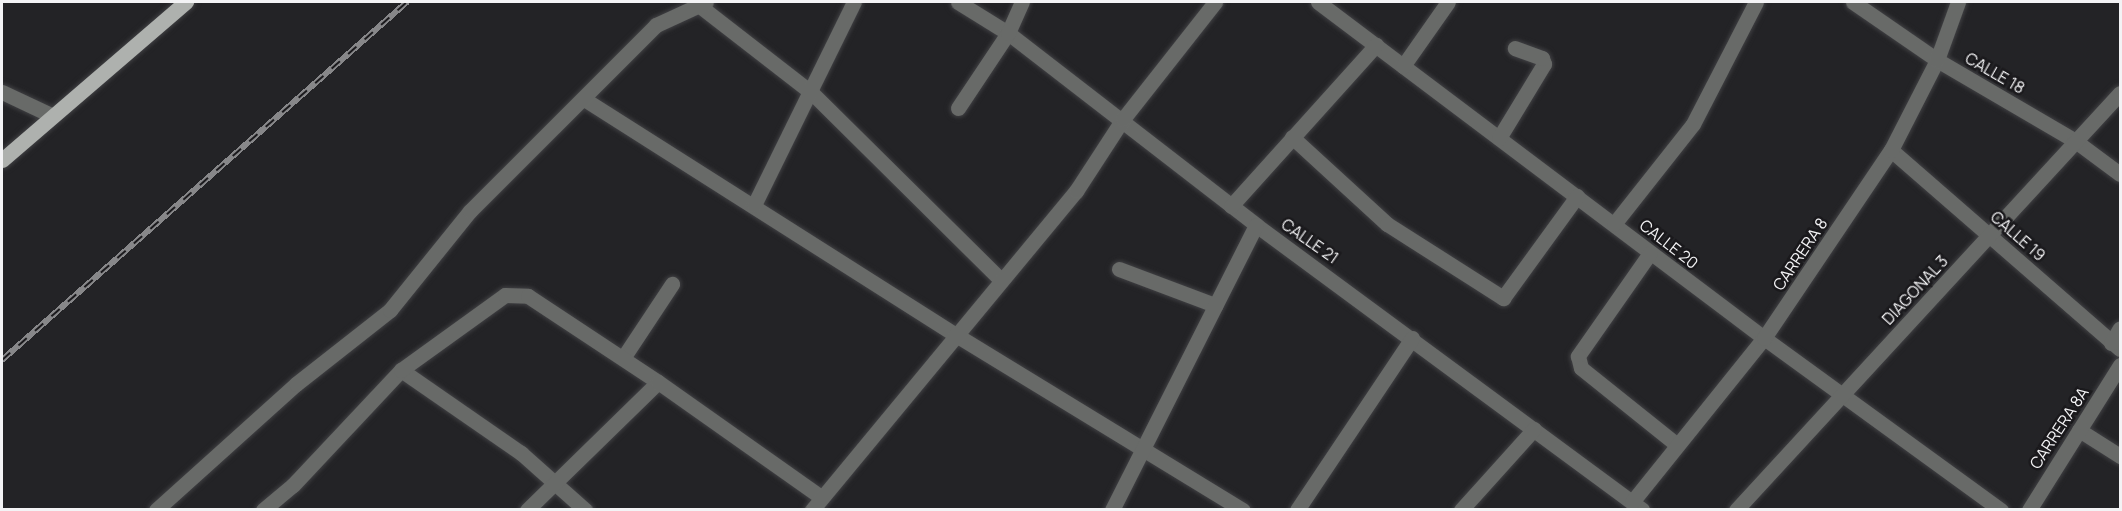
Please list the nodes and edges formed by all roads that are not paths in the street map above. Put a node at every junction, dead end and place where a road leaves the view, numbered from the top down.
1 (186, 2) edge
2 (854, 2) edge
3 (958, 2) edge
4 (1022, 2) edge
5 (1215, 2) edge
6 (1318, 2) edge
7 (1448, 2) edge
8 (1756, 2) edge
9 (1853, 2) edge
10 (1958, 2) edge
11 (704, 4) edge
12 (1008, 33) junction
13 (1376, 45) junction
14 (1515, 48) dead end
15 (1937, 60) junction
16 (1403, 66) junction
17 (2, 92) edge
18 (812, 93) junction
19 (2121, 93) edge
20 (584, 99) junction
21 (957, 108) dead end
22 (53, 116) junction
23 (1123, 119) junction
24 (1292, 137) junction
25 (1500, 138) junction
26 (2074, 140) junction
27 (1891, 150) junction
28 (2, 160) edge
29 (2121, 174) edge
30 (1577, 196) junction
31 (754, 205) junction
32 (1231, 206) junction
33 (1614, 224) junction
34 (1256, 225) junction
35 (1990, 235) junction
36 (1650, 253) junction
37 (1119, 269) dead end
38 (1001, 280) junction
39 (672, 284) dead end
40 (1215, 305) junction
41 (2121, 328) edge
42 (956, 335) junction
43 (1412, 338) junction
44 (1764, 338) junction
45 (2116, 346) edge
46 (622, 358) junction
47 (2121, 365) edge
48 (401, 370) junction
49 (658, 382) junction
50 (1844, 393) junction
51 (1534, 429) junction
52 (2079, 430) junction
53 (1677, 445) junction
54 (1144, 447) junction
55 (2121, 456) edge
56 (554, 483) junction
57 (817, 503) edge
58 (1637, 506) edge
59 (156, 510) edge
60 (263, 510) edge
61 (527, 510) edge
62 (585, 510) edge
63 (1112, 510) edge
64 (1244, 510) edge
65 (1298, 510) edge
66 (1461, 510) edge
67 (1736, 510) edge
68 (2001, 510) edge
69 (2029, 510) edge

1 - 22 main road
2 - 18 street
3 - 12 street, CALLE 21
4 - 12 street
5 - 23 street
6 - 13 street, CALLE 20
7 - 16 street
8 - 33 street
9 - 15 street, CALLE 18
10 - 15 street, CARRERA 8
11 - 18 street
11 - 20 street
12 - 21 street
12 - 23 street, CALLE 21
13 - 16 street, CALLE 20
13 - 24 street
14 - 25 street
15 - 26 street, CALLE 18
15 - 27 street, CARRERA 8
16 - 25 street, CALLE 20
17 - 22 street
18 - 31 street
18 - 38 street
19 - 26 street, DIAGONAL 3
20 - 31 street
20 - 59 street
22 - 28 main road
23 - 32 street, CALLE 21
23 - 38 street
24 - 30 street
24 - 32 street
25 - 30 street, CALLE 20
26 - 29 street, CALLE 18
26 - 35 street, DIAGONAL 3
27 - 35 street, CALLE 19
27 - 44 street, CARRERA 8
30 - 33 street, CALLE 20
31 - 42 street
32 - 34 street, CALLE 21
33 - 36 street, CALLE 20
34 - 40 street
34 - 43 street, CALLE 21
35 - 45 street, CALLE 19
35 - 50 street, DIAGONAL 3
36 - 44 street, CALLE 20
36 - 53 street
37 - 40 street
38 - 42 street
39 - 46 street
40 - 54 street
41 - 45 street
42 - 54 street
42 - 57 street
43 - 51 street, CALLE 21
43 - 65 street
44 - 50 street, CALLE 20
44 - 53 street, CARRERA 8
46 - 48 street
46 - 49 street
47 - 52 street, CARRERA 8A
48 - 56 street
48 - 60 street
49 - 56 street
49 - 57 street
50 - 67 street, DIAGONAL 3
50 - 68 street, CALLE 20
51 - 58 street, CALLE 21
51 - 66 street
52 - 55 street
52 - 69 street, CARRERA 8A
53 - 58 street, CARRERA 8
54 - 63 street
54 - 64 street
56 - 61 street
56 - 62 street

